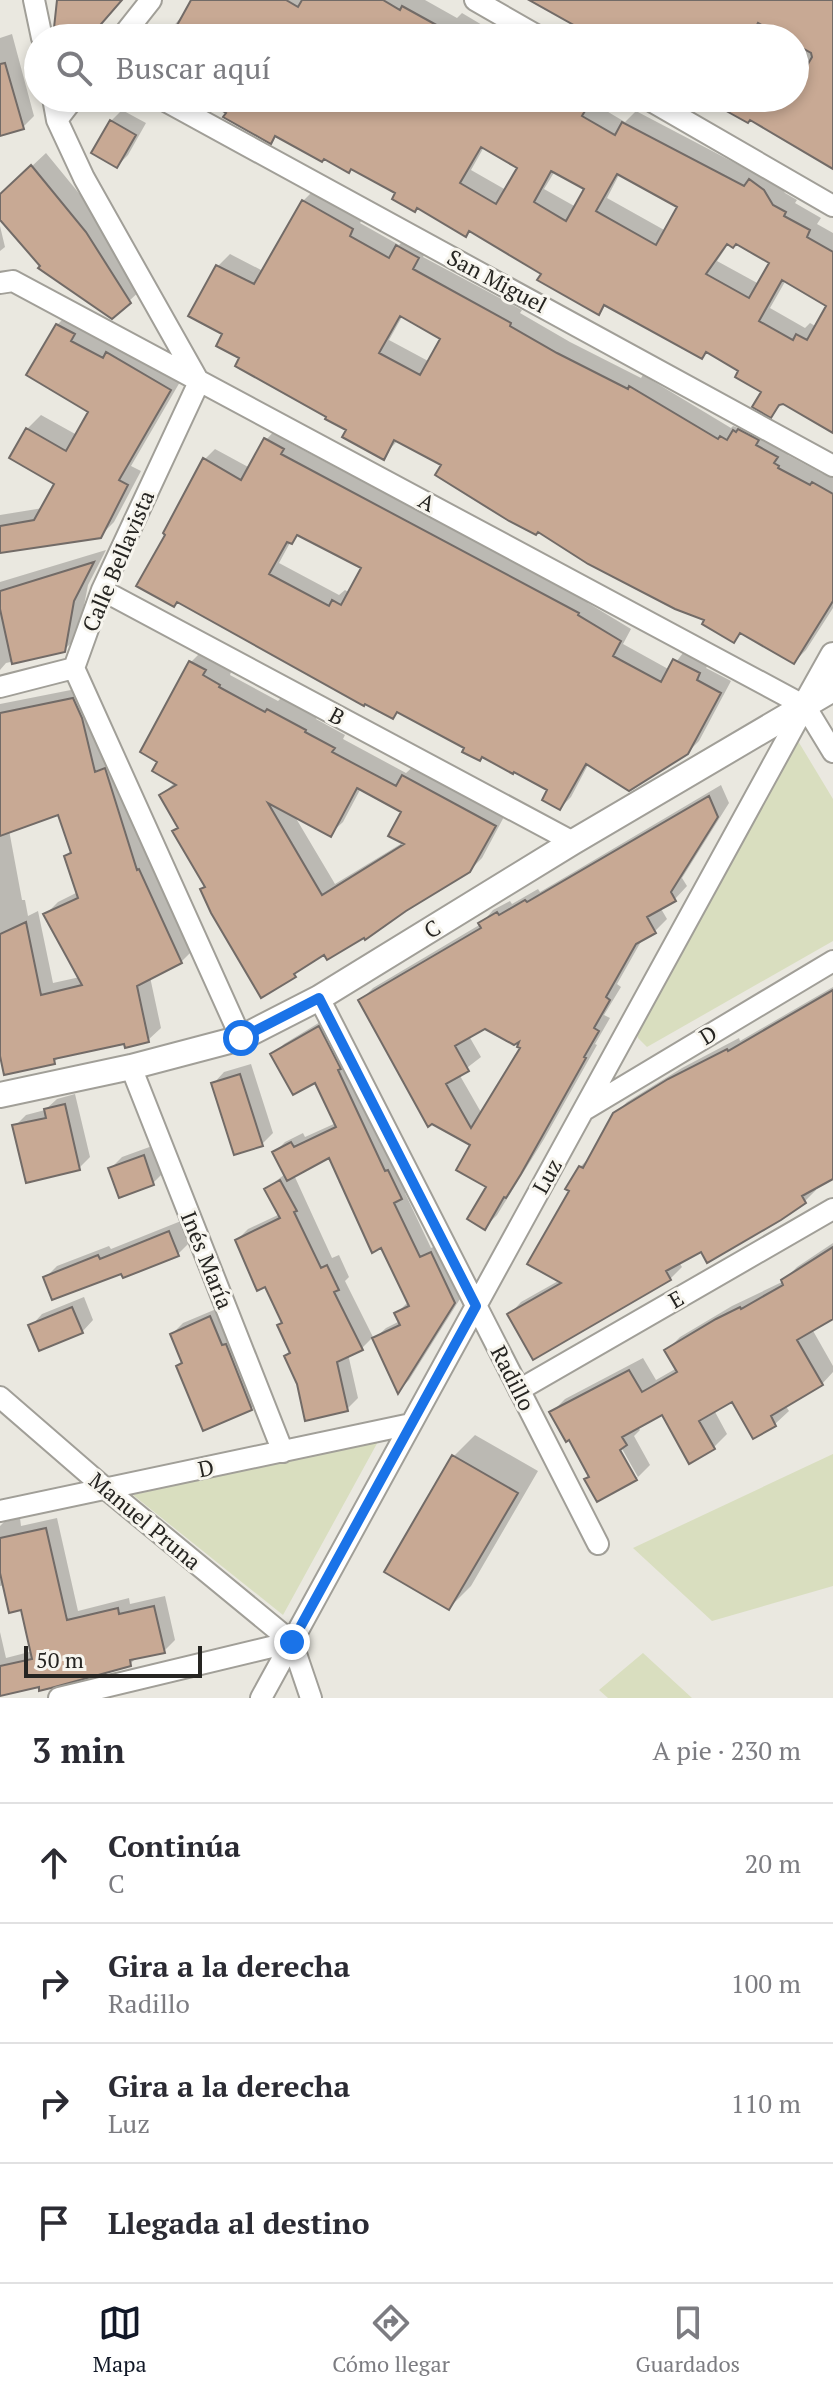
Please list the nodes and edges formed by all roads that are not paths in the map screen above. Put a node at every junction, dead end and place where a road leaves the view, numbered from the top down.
1 (34, 0) edge
2 (151, 0) edge
3 (475, 0) edge
4 (39, 24) edge
5 (132, 24) edge
6 (517, 24) edge
7 (56, 112) edge
8 (63, 112) edge
9 (186, 112) edge
10 (670, 112) edge
11 (57, 120) junction
12 (833, 206) edge
13 (0, 283) edge
14 (199, 382) junction
15 (833, 466) edge
16 (102, 590) junction
17 (833, 655) edge
18 (74, 668) junction
19 (0, 687) edge
20 (833, 689) edge
21 (805, 706) junction
22 (833, 752) edge
23 (573, 842) junction
24 (833, 961) edge
25 (319, 998) junction
26 (241, 1038) junction
27 (131, 1067) junction
28 (0, 1095) edge
29 (584, 1110) junction
30 (833, 1209) edge
31 (476, 1306) junction
32 (519, 1390) junction
33 (0, 1397) edge
34 (411, 1424) junction
35 (283, 1452) junction
36 (106, 1489) junction
37 (0, 1511) edge
38 (598, 1544) dead end
39 (292, 1642) junction
40 (59, 1698) edge
41 (261, 1698) edge
42 (311, 1698) edge

1 - 4 street
2 - 5 street
3 - 6 street
7 - 11 street
8 - 11 street
9 - 15 street, San Miguel
10 - 12 street
11 - 14 street
13 - 14 street, A
14 - 16 street, Calle Bellavista
14 - 21 street, A
16 - 18 street, Calle Bellavista
16 - 23 street, B
17 - 21 street, Luz
18 - 19 street
18 - 26 street
20 - 21 street, C
21 - 22 street
21 - 23 street, C
21 - 29 street, Luz
23 - 25 street, C
24 - 29 street, D
25 - 26 street, C
25 - 31 street, Radillo
26 - 27 street, C
27 - 28 street, C
27 - 35 street, Inés María
29 - 31 street, Luz
30 - 32 street, E
31 - 32 street, Radillo
31 - 34 street, Luz
32 - 38 street, Radillo
33 - 36 street, Manuel Pruna
34 - 35 street, D
34 - 39 street, Luz
35 - 36 street, D
36 - 37 street, D
36 - 39 street, Manuel Pruna
39 - 40 street
39 - 41 street, Luz
39 - 42 street

